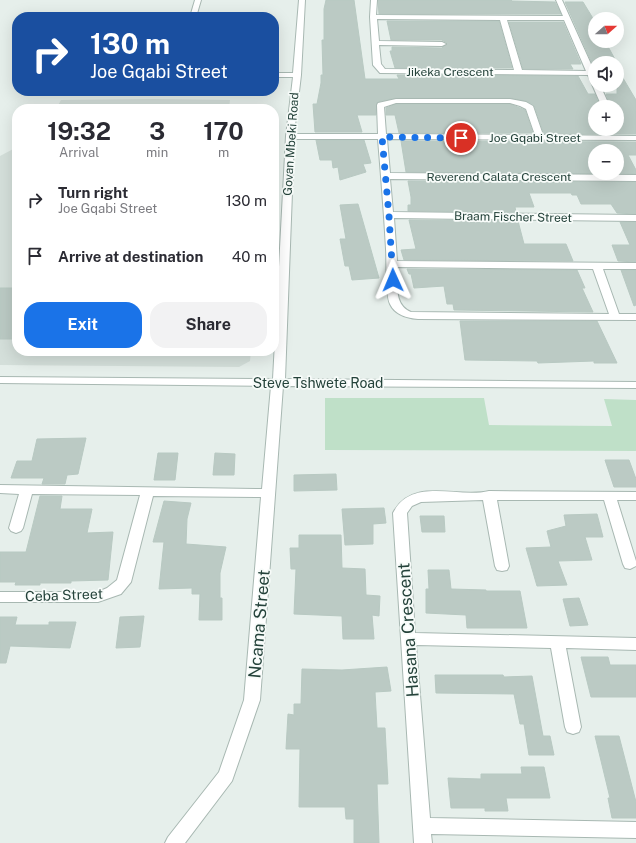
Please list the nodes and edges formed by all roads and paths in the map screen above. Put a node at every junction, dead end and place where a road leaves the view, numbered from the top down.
1 (198, 0) edge
2 (302, 0) edge
3 (374, 0) edge
4 (559, 0) edge
5 (194, 12) edge
6 (373, 17) junction
7 (502, 18) junction
8 (567, 18) junction
9 (376, 43) junction
10 (442, 44) dead end
11 (588, 66) edge
12 (519, 73) junction
13 (588, 73) edge
14 (279, 75) edge
15 (296, 75) junction
16 (290, 136) junction
17 (382, 137) junction
18 (620, 137) joint
19 (540, 138) junction
20 (636, 138) edge
21 (386, 176) junction
22 (636, 178) edge
23 (389, 216) junction
24 (636, 218) edge
25 (392, 264) junction
26 (597, 266) junction
27 (636, 266) edge
28 (615, 316) junction
29 (636, 316) edge
30 (0, 380) edge
31 (277, 383) junction
32 (636, 386) edge
33 (0, 489) edge
34 (26, 489) junction
35 (148, 490) junction
36 (268, 493) junction
37 (489, 496) junction
38 (609, 496) junction
39 (636, 496) edge
40 (16, 528) dead end
41 (630, 564) dead end
42 (502, 566) dead end
43 (0, 597) edge
44 (408, 639) junction
45 (558, 644) junction
46 (636, 644) edge
47 (573, 727) dead end
48 (422, 826) junction
49 (636, 830) edge
50 (174, 843) edge
51 (423, 843) edge

1 - 5 street
2 - 15 street, Govan Mbeki Road
3 - 6 street, Jikeka Crescent
4 - 8 street
6 - 7 street
6 - 9 street, Jikeka Crescent
7 - 8 street
7 - 12 street
8 - 11 street
9 - 10 street
9 - 12 street, Jikeka Crescent
12 - 13 street, Jikeka Crescent
14 - 15 street
15 - 16 street, Govan Mbeki Road
16 - 17 street, Joe Gqabi Street
16 - 31 street, Govan Mbeki Road
17 - 19 street, Joe Gqabi Street
17 - 19 street
17 - 21 street
18 - 19 street, Joe Gqabi Street
18 - 20 street, Joe Gqabi Street
21 - 22 street, Reverend Calata Crescent
21 - 23 street
23 - 24 street, Braam Fischer Street
23 - 25 street
25 - 26 street
25 - 28 street
26 - 27 street
26 - 28 street
28 - 29 street
30 - 31 street, Steve Tshwete Road
31 - 32 street, Steve Tshwete Road
31 - 36 street, Ncama Street
33 - 34 street
34 - 35 street
34 - 40 street
35 - 36 street
35 - 43 street, Ceba Street
36 - 50 street, Ncama Street
37 - 38 street, Hasana Crescent
37 - 42 street
37 - 44 street, Hasana Crescent
38 - 39 street, Hasana Crescent
38 - 41 street
44 - 45 street
44 - 48 street, Hasana Crescent
45 - 46 street
45 - 47 street
48 - 49 street
48 - 51 street, Hasana Crescent

